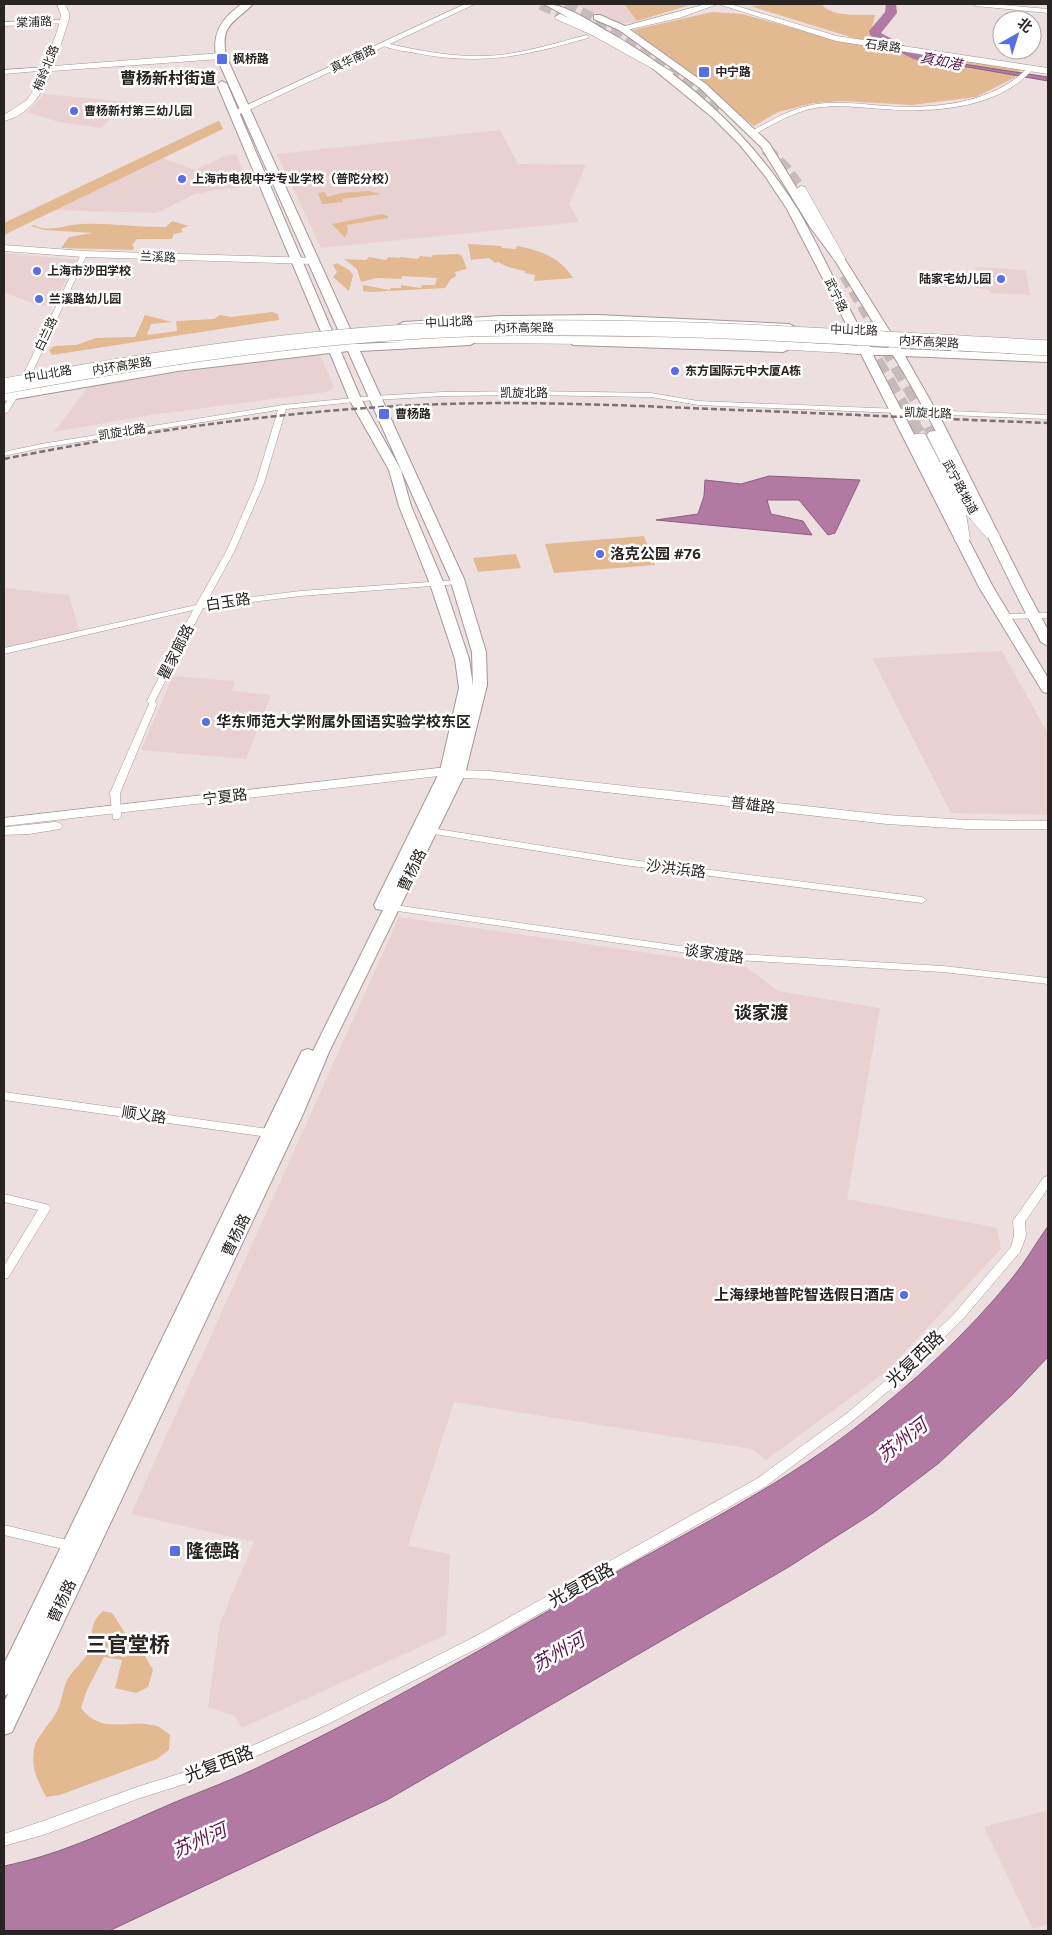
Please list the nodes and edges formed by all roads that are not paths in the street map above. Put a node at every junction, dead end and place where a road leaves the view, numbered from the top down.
1 (60, 4) edge
2 (239, 4) edge
3 (248, 4) edge
4 (471, 4) edge
5 (550, 4) edge
6 (714, 4) edge
7 (722, 4) edge
8 (976, 4) edge
9 (578, 8) tunnel mouth
10 (1048, 12) edge
11 (560, 17) tunnel mouth
12 (64, 22) junction
13 (4, 24) edge
14 (622, 28) junction
15 (586, 38) dead end
16 (384, 45) junction
17 (216, 57) junction
18 (47, 69) junction
19 (1048, 70) edge
20 (4, 72) edge
21 (1027, 72) junction
22 (668, 73) junction
23 (246, 108) junction
24 (235, 113) junction
25 (4, 118) edge
26 (753, 133) junction
27 (801, 190) tunnel mouth
28 (4, 248) edge
29 (84, 254) junction
30 (839, 258) junction
31 (298, 261) junction
32 (312, 261) junction
33 (737, 328) joint
34 (819, 329) junction
35 (345, 330) junction
36 (855, 331) junction
37 (326, 332) junction
38 (884, 332) junction
39 (369, 337) junction
40 (1034, 341) joint
41 (1048, 341) edge
42 (352, 347) junction
43 (333, 348) junction
44 (1048, 348) edge
45 (863, 350) junction
46 (897, 350) junction
47 (1048, 352) edge
48 (1048, 358) edge
49 (25, 378) junction
50 (4, 382) edge
51 (4, 386) edge
52 (10, 393) edge
53 (4, 397) edge
54 (374, 398) junction
55 (355, 399) junction
56 (283, 407) junction
57 (4, 412) edge
58 (893, 412) junction
59 (931, 412) junction
60 (1048, 417) edge
61 (4, 454) edge
62 (992, 535) junction
63 (962, 539) junction
64 (458, 582) junction
65 (437, 584) junction
66 (198, 607) junction
67 (1041, 616) edge
68 (1004, 617) junction
69 (1048, 642) edge
70 (4, 652) edge
71 (1048, 689) edge
72 (449, 775) junction
73 (115, 813) junction
74 (4, 822) edge
75 (1048, 825) edge
76 (4, 831) edge
77 (431, 831) junction
78 (922, 900) dead end
79 (387, 907) junction
80 (1048, 981) edge
81 (4, 1096) edge
82 (277, 1134) junction
83 (1048, 1180) edge
84 (4, 1198) edge
85 (4, 1275) edge
86 (4, 1530) edge
87 (70, 1546) junction
88 (35, 1640) junction
89 (4, 1686) edge
90 (4, 1725) edge
91 (4, 1840) edge

1 - 12 street
2 - 17 main road, 曹杨路
3 - 17 main road, 曹杨路
4 - 16 street, 真华南路
5 - 22 main road, 武宁路
6 - 14 street
7 - 21 street, 石泉路
8 - 10 street
9 - 14 main road
11 - 22 highway
12 - 13 street, 棠浦路
12 - 18 street, 梅岭北路
14 - 26 main road
15 - 16 street
16 - 23 street, 真华南路
17 - 18 street
17 - 23 main road, 曹杨路
17 - 24 main road, 曹杨路
18 - 20 street
18 - 25 street, 梅岭北路
19 - 21 street, 石泉路
21 - 26 street
22 - 36 main road, 武宁路
23 - 24 street, 真华南路
23 - 32 main road, 曹杨路
24 - 31 main road, 曹杨路
26 - 30 main road
27 - 30 highway
28 - 29 street, 兰溪路
29 - 31 street, 兰溪路
29 - 49 street, 白兰路
30 - 38 main road
31 - 32 street, 兰溪路
31 - 37 main road, 曹杨路
32 - 35 main road, 曹杨路
33 - 34 highway
33 - 39 highway, bridge
34 - 35 main road, 中山北路
34 - 36 main road, 中山北路
35 - 37 main road, 中山北路
35 - 42 main road, 曹杨路
36 - 38 main road, 中山北路
36 - 45 main road, 武宁路
37 - 43 main road, 曹杨路
37 - 49 main road, 中山北路
38 - 40 main road, 中山北路
38 - 46 main road
39 - 44 highway, 内环高架路, bridge
39 - 45 highway
39 - 47 highway, 内环高架路
39 - 51 highway, 内环高架路, bridge
39 - 52 highway, 内环高架路
40 - 41 highway
42 - 43 main road, 中山北路
42 - 45 main road, 中山北路
42 - 54 main road, 曹杨路
43 - 52 main road, 中山北路
43 - 55 main road, 曹杨路
45 - 46 main road, 中山北路
45 - 58 main road, 武宁路
46 - 48 main road, 中山北路
46 - 59 main road
49 - 50 main road, 中山北路
49 - 52 street, 白兰路
52 - 53 main road, 中山北路
52 - 57 street, 白兰路
54 - 55 street, 凯旋北路
54 - 58 street, 凯旋北路
54 - 64 main road, 曹杨路
55 - 56 street, 凯旋北路
55 - 65 main road, 曹杨路
56 - 61 street, 凯旋北路
56 - 66 street, 瞿家廊路
58 - 59 street, 凯旋北路
58 - 63 main road, 武宁路
59 - 60 street, 凯旋北路
59 - 62 main road
62 - 63 highway, 武宁路地道
62 - 67 main road
63 - 68 main road, 武宁路
64 - 65 street, 白玉路
64 - 72 main road, 曹杨路
65 - 66 street, 白玉路
65 - 72 main road, 曹杨路
66 - 70 street, 白玉路
66 - 73 street, 瞿家廊路
67 - 68 street
67 - 69 main road
68 - 71 main road, 武宁路
72 - 73 street, 宁夏路
72 - 75 street, 普雄路
72 - 77 main road, 曹杨路
72 - 79 main road, 曹杨路
73 - 74 street, 宁夏路
73 - 76 street, 宁夏路
77 - 78 street, 沙洪浜路
77 - 79 main road, 曹杨路
79 - 80 street, 谈家渡路
79 - 82 main road, 曹杨路
81 - 82 street, 顺义路
82 - 87 main road, 曹杨路
82 - 88 main road, 曹杨路
83 - 91 street, 光复西路
84 - 85 street
86 - 87 street
87 - 88 main road, 曹杨路
88 - 89 main road, 曹杨路
88 - 90 main road, 曹杨路

